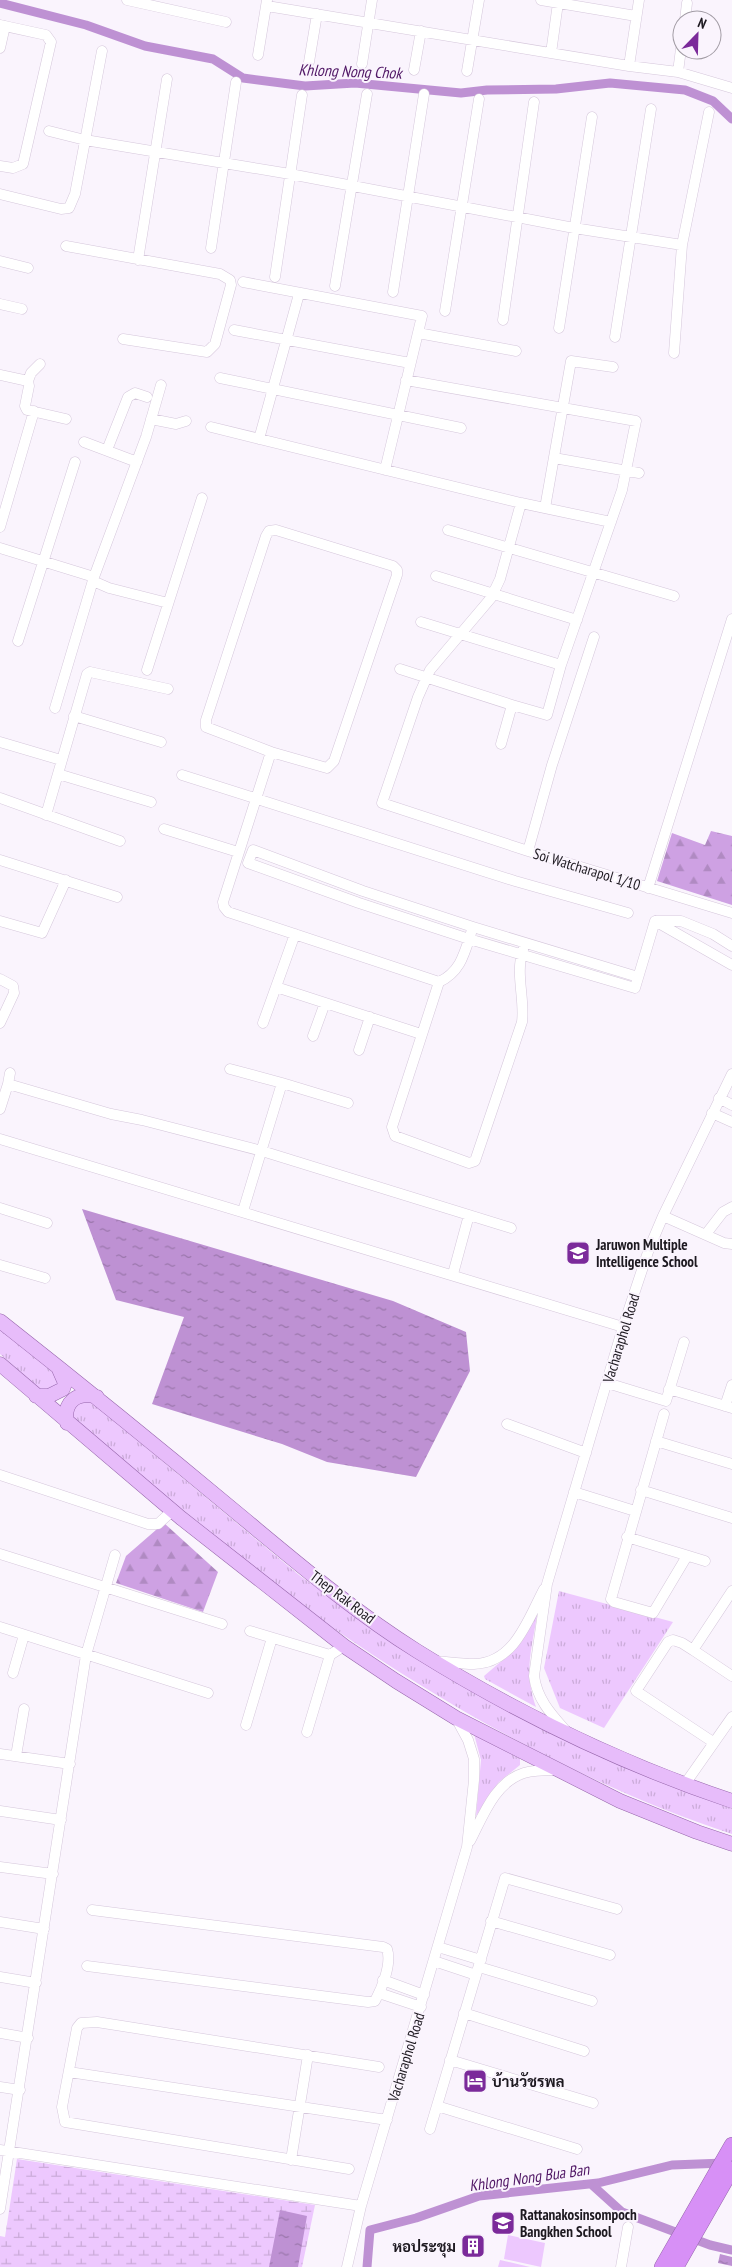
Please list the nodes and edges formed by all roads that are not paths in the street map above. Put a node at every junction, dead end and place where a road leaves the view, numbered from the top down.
1 (127, 0) edge
2 (372, 0) edge
3 (479, 0) edge
4 (541, 0) edge
5 (639, 0) edge
6 (148, 3) edge
7 (267, 3) edge
8 (558, 3) junction
9 (687, 3) dead end
10 (686, 10) edge
11 (317, 14) junction
12 (636, 16) junction
13 (226, 22) dead end
14 (369, 22) junction
15 (3, 25) edge
16 (421, 31) junction
17 (472, 40) junction
18 (0, 48) edge
19 (102, 51) dead end
20 (551, 53) junction
21 (258, 55) dead end
22 (680, 60) edge
23 (310, 62) dead end
24 (362, 64) dead end
25 (629, 66) junction
26 (414, 70) dead end
27 (467, 71) dead end
28 (678, 72) junction
29 (167, 79) dead end
30 (236, 82) dead end
31 (732, 88) edge
32 (367, 94) dead end
33 (424, 94) dead end
34 (302, 95) dead end
35 (479, 99) dead end
36 (534, 102) dead end
37 (651, 109) dead end
38 (710, 112) dead end
39 (592, 117) dead end
40 (49, 132) dead end
41 (85, 140) junction
42 (155, 151) junction
43 (223, 162) junction
44 (0, 166) edge
45 (290, 174) junction
46 (351, 185) junction
47 (0, 194) edge
48 (407, 195) junction
49 (463, 207) junction
50 (518, 217) junction
51 (574, 228) junction
52 (629, 237) junction
53 (682, 245) junction
54 (66, 246) dead end
55 (211, 248) dead end
56 (138, 260) junction
57 (0, 261) edge
58 (28, 268) dead end
59 (275, 277) dead end
60 (243, 282) dead end
61 (335, 286) dead end
62 (392, 292) dead end
63 (298, 294) junction
64 (0, 304) edge
65 (22, 309) dead end
66 (446, 311) dead end
67 (503, 320) dead end
68 (559, 328) dead end
69 (234, 330) dead end
70 (418, 333) junction
71 (615, 337) dead end
72 (123, 338) dead end
73 (286, 340) junction
74 (516, 351) dead end
75 (674, 353) dead end
76 (410, 363) junction
77 (40, 364) dead end
78 (613, 367) dead end
79 (0, 375) edge
80 (220, 378) dead end
81 (406, 380) junction
82 (28, 382) junction
83 (161, 385) dead end
84 (273, 389) junction
85 (148, 397) dead end
86 (562, 408) junction
87 (34, 411) junction
88 (398, 415) junction
89 (66, 419) dead end
90 (151, 419) junction
91 (186, 421) dead end
92 (211, 427) dead end
93 (461, 428) dead end
94 (259, 439) junction
95 (84, 442) dead end
96 (107, 450) junction
97 (554, 458) junction
98 (75, 462) dead end
99 (137, 462) junction
100 (385, 470) junction
101 (626, 471) junction
102 (639, 473) dead end
103 (202, 498) dead end
104 (521, 503) junction
105 (545, 508) junction
106 (611, 522) junction
107 (0, 527) edge
108 (448, 530) dead end
109 (0, 548) edge
110 (509, 548) junction
111 (43, 561) junction
112 (594, 571) junction
113 (436, 576) dead end
114 (93, 579) junction
115 (494, 594) junction
116 (674, 596) dead end
117 (168, 602) junction
118 (732, 619) edge
119 (577, 620) junction
120 (421, 622) dead end
121 (460, 635) junction
122 (594, 637) dead end
123 (18, 641) dead end
124 (561, 665) junction
125 (400, 669) dead end
126 (147, 670) dead end
127 (427, 677) junction
128 (168, 689) dead end
129 (512, 705) junction
130 (55, 708) dead end
131 (74, 716) junction
132 (0, 742) edge
133 (161, 742) dead end
134 (501, 744) dead end
135 (271, 752) junction
136 (61, 760) junction
137 (58, 774) junction
138 (182, 775) dead end
139 (0, 798) edge
140 (255, 798) junction
141 (151, 802) dead end
142 (46, 815) junction
143 (164, 829) dead end
144 (120, 841) dead end
145 (528, 851) junction
146 (238, 852) junction
147 (0, 860) edge
148 (66, 880) junction
149 (648, 888) junction
150 (363, 890) junction
151 (117, 897) dead end
152 (358, 903) junction
153 (732, 913) edge
154 (628, 914) dead end
155 (655, 921) junction
156 (0, 922) edge
157 (472, 927) junction
158 (295, 934) junction
159 (469, 939) junction
160 (526, 942) junction
161 (732, 946) edge
162 (522, 954) junction
163 (732, 965) edge
164 (638, 977) junction
165 (0, 979) edge
166 (439, 982) junction
167 (276, 987) junction
168 (325, 1003) junction
169 (370, 1017) junction
170 (0, 1023) edge
171 (263, 1023) dead end
172 (421, 1034) junction
173 (313, 1036) dead end
174 (359, 1050) dead end
175 (230, 1068) dead end
176 (10, 1073) dead end
177 (732, 1074) edge
178 (282, 1083) junction
179 (8, 1084) junction
180 (720, 1098) junction
181 (348, 1103) dead end
182 (732, 1105) edge
183 (0, 1109) edge
184 (712, 1113) junction
185 (732, 1122) edge
186 (0, 1138) edge
187 (262, 1151) junction
188 (732, 1207) edge
189 (0, 1208) edge
190 (243, 1211) junction
191 (469, 1215) junction
192 (663, 1216) junction
193 (46, 1223) dead end
194 (511, 1228) dead end
195 (706, 1234) junction
196 (732, 1244) edge
197 (0, 1265) edge
198 (453, 1274) junction
199 (45, 1278) dead end
200 (0, 1320) edge
201 (624, 1327) junction
202 (684, 1342) dead end
203 (0, 1364) edge
204 (56, 1365) junction
205 (607, 1383) junction
206 (732, 1385) edge
207 (670, 1389) junction
208 (36, 1396) junction
209 (96, 1397) junction
210 (729, 1407) edge
211 (664, 1414) dead end
212 (67, 1423) junction
213 (507, 1424) dead end
214 (656, 1441) junction
215 (586, 1453) junction
216 (732, 1464) edge
217 (0, 1475) edge
218 (641, 1490) junction
219 (574, 1492) junction
220 (172, 1510) junction
221 (635, 1510) junction
222 (732, 1518) edge
223 (628, 1537) junction
224 (0, 1554) edge
225 (115, 1555) dead end
226 (686, 1556) junction
227 (705, 1561) dead end
228 (547, 1584) junction
229 (105, 1587) junction
230 (732, 1591) edge
231 (222, 1624) dead end
232 (0, 1627) edge
233 (250, 1631) dead end
234 (24, 1635) junction
235 (272, 1638) junction
236 (344, 1646) junction
237 (693, 1650) junction
238 (86, 1655) junction
239 (330, 1655) junction
240 (435, 1661) junction
241 (13, 1673) dead end
242 (732, 1676) edge
243 (208, 1693) dead end
244 (24, 1709) dead end
245 (732, 1717) edge
246 (456, 1718) junction
247 (246, 1725) dead end
248 (307, 1732) dead end
249 (570, 1735) junction
250 (713, 1742) junction
251 (0, 1754) edge
252 (16, 1756) junction
253 (70, 1764) junction
254 (555, 1770) junction
255 (685, 1784) junction
256 (732, 1801) edge
257 (0, 1811) edge
258 (61, 1820) junction
259 (732, 1844) edge
260 (467, 1847) junction
261 (0, 1867) edge
262 (53, 1874) junction
263 (617, 1909) dead end
264 (92, 1910) dead end
265 (491, 1921) junction
266 (0, 1922) edge
267 (44, 1929) junction
268 (438, 1947) junction
269 (610, 1955) dead end
270 (434, 1961) junction
271 (87, 1966) dead end
272 (479, 1967) junction
273 (0, 1977) edge
274 (384, 1980) junction
275 (36, 1983) junction
276 (380, 1993) junction
277 (424, 1995) junction
278 (592, 2001) dead end
279 (421, 2007) junction
280 (464, 2013) junction
281 (0, 2033) edge
282 (28, 2038) junction
283 (584, 2051) dead end
284 (308, 2055) junction
285 (450, 2060) junction
286 (379, 2067) dead end
287 (69, 2072) junction
288 (0, 2087) edge
289 (20, 2090) junction
290 (593, 2104) dead end
291 (300, 2106) junction
292 (437, 2106) junction
293 (387, 2120) junction
294 (430, 2128) dead end
295 (732, 2145) edge
296 (577, 2149) dead end
297 (5, 2151) edge
298 (291, 2160) junction
299 (349, 2169) dead end
300 (732, 2169) edge
301 (360, 2206) junction
302 (0, 2210) edge
303 (628, 2227) dead end
304 (347, 2267) edge
305 (621, 2267) edge
306 (662, 2267) edge
307 (676, 2267) edge

1 - 6 street
2 - 14 street
3 - 17 street
4 - 8 street
5 - 12 street
6 - 13 street
7 - 11 street
7 - 21 street
8 - 12 street
8 - 20 street
9 - 10 street
11 - 14 street
11 - 23 street
12 - 25 street
14 - 16 street
14 - 24 street
15 - 18 street
15 - 44 street
16 - 17 street
16 - 26 street
17 - 20 street
17 - 27 street
19 - 41 street
20 - 25 street
22 - 28 street
25 - 28 street
28 - 31 street
29 - 42 street
30 - 43 street
32 - 46 street
33 - 48 street
34 - 45 street
35 - 49 street
36 - 50 street
37 - 52 street
38 - 53 street
39 - 51 street
40 - 41 street
41 - 42 street
41 - 47 street
42 - 43 street
42 - 56 street
43 - 45 street
43 - 55 street
45 - 46 street
45 - 59 street
46 - 48 street
46 - 61 street
48 - 49 street
48 - 62 street
49 - 50 street
49 - 66 street
50 - 51 street
50 - 67 street
51 - 52 street
51 - 68 street
52 - 53 street
52 - 71 street
53 - 75 street
54 - 56 street
56 - 72 street
57 - 58 street
60 - 63 street
63 - 70 street
63 - 73 street
64 - 65 street
69 - 73 street
70 - 74 street
70 - 76 street
73 - 76 street
73 - 84 street
76 - 81 street
77 - 82 street
78 - 86 street
79 - 82 street
80 - 84 street
81 - 86 street
81 - 88 street
82 - 87 street
83 - 90 street
84 - 88 street
84 - 94 street
85 - 96 street
86 - 97 street
86 - 101 street
87 - 89 street
87 - 107 street
88 - 93 street
88 - 100 street
90 - 91 street
90 - 99 street
92 - 94 street
94 - 100 street
95 - 96 street
96 - 99 street
97 - 101 street
97 - 105 street
98 - 111 street
99 - 114 street
100 - 104 street
101 - 102 street
101 - 106 street
103 - 117 street
104 - 105 street
104 - 110 street
105 - 106 street
106 - 112 street
108 - 110 street
109 - 111 street
110 - 112 street
110 - 115 street
111 - 114 street
111 - 123 street
112 - 116 street
112 - 119 street
113 - 115 street
114 - 117 street
114 - 130 street
115 - 119 street
115 - 121 street
117 - 126 street
118 - 149 street
119 - 124 street
120 - 121 street
121 - 124 street
121 - 127 street
122 - 145 street
124 - 129 street
125 - 127 street
127 - 129 street
127 - 145 street, Soi Watcharapol 1/10
128 - 131 street
129 - 134 street
131 - 133 street
131 - 136 street
132 - 136 street
135 - 135 street
135 - 140 street
136 - 137 street
137 - 141 street
137 - 142 street
138 - 140 street
139 - 142 street
140 - 146 street
140 - 154 street
142 - 144 street
143 - 146 street
145 - 149 street, Soi Watcharapol 1/10
146 - 158 street
147 - 148 street
148 - 151 street
148 - 156 street
149 - 153 street, Soi Watcharapol 1/10
150 - 152 street
150 - 152 street
150 - 157 street
152 - 159 street
155 - 161 street
155 - 163 street
155 - 164 street
157 - 159 street
157 - 160 street
158 - 166 street
158 - 167 street
159 - 162 street
159 - 166 street
160 - 162 street
160 - 164 street
162 - 164 street
162 - 172 street
165 - 170 street
166 - 172 street
167 - 168 street
167 - 171 street
168 - 169 street
168 - 173 street
169 - 172 street
169 - 174 street
175 - 178 street
176 - 179 street
177 - 180 street, Vacharaphol Road
178 - 181 street
178 - 187 street
179 - 183 street
179 - 187 street
180 - 182 street
180 - 184 street, Vacharaphol Road
184 - 185 street
184 - 192 street, Vacharaphol Road
186 - 190 street
187 - 190 street
187 - 191 street
188 - 195 street
189 - 193 street
190 - 198 street
191 - 194 street
191 - 198 street
192 - 195 street
192 - 201 street, Vacharaphol Road
195 - 196 street
197 - 199 street
198 - 201 street
200 - 204 main road, Thep Rak Road
201 - 205 street, Vacharaphol Road
202 - 207 street
203 - 208 main road
204 - 208 main road
204 - 209 main road, Thep Rak Road
205 - 207 street
205 - 215 street, Vacharaphol Road
206 - 210 street
207 - 210 street
208 - 212 main road
209 - 212 main road
209 - 240 main road, Thep Rak Road
211 - 214 street
212 - 220 main road
213 - 215 street
214 - 216 street
214 - 218 street
215 - 219 street, Vacharaphol Road
217 - 220 street
218 - 221 street
218 - 222 street
219 - 221 street
219 - 228 street, Vacharaphol Road
220 - 236 main road
221 - 223 street
223 - 226 street
223 - 226 street
224 - 229 street
225 - 229 street
226 - 227 street
228 - 240 street, Vacharaphol Road
228 - 249 street, Vacharaphol Road
229 - 231 street
229 - 238 street
230 - 237 street
232 - 234 street
233 - 235 street
234 - 238 street
234 - 241 street
235 - 239 street
235 - 247 street
236 - 239 street
236 - 246 main road
237 - 242 street
237 - 250 street
238 - 243 street
238 - 253 street
239 - 248 street
240 - 249 main road, Thep Rak Road
244 - 252 street
245 - 250 street
246 - 254 main road
246 - 260 street, Vacharaphol Road
249 - 255 main road, Thep Rak Road
250 - 255 street
251 - 252 street
252 - 253 street
253 - 258 street
254 - 259 main road
254 - 260 street, Vacharaphol Road
255 - 256 main road, Thep Rak Road
257 - 258 street
258 - 262 street
260 - 268 street, Vacharaphol Road
261 - 262 street
262 - 267 street
263 - 265 street
264 - 274 street
265 - 269 street
265 - 272 street
266 - 267 street
267 - 275 street
268 - 270 street, Vacharaphol Road
268 - 272 street
270 - 272 street
270 - 277 street, Vacharaphol Road
271 - 276 street
272 - 278 street
272 - 280 street
273 - 275 street
274 - 276 street
274 - 277 street
275 - 282 street
276 - 279 street
277 - 279 street, Vacharaphol Road
279 - 293 street, Vacharaphol Road
280 - 283 street
280 - 285 street
281 - 282 street
282 - 289 street
284 - 286 street
284 - 287 street
284 - 291 street
285 - 290 street
285 - 292 street
287 - 291 street
287 - 298 street
288 - 289 street
289 - 297 street
291 - 293 street
291 - 298 street
292 - 294 street
292 - 296 street
293 - 301 street, Vacharaphol Road
295 - 306 highway
297 - 301 street
297 - 302 street
298 - 299 street
300 - 307 highway
301 - 304 street, Vacharaphol Road
303 - 305 street

